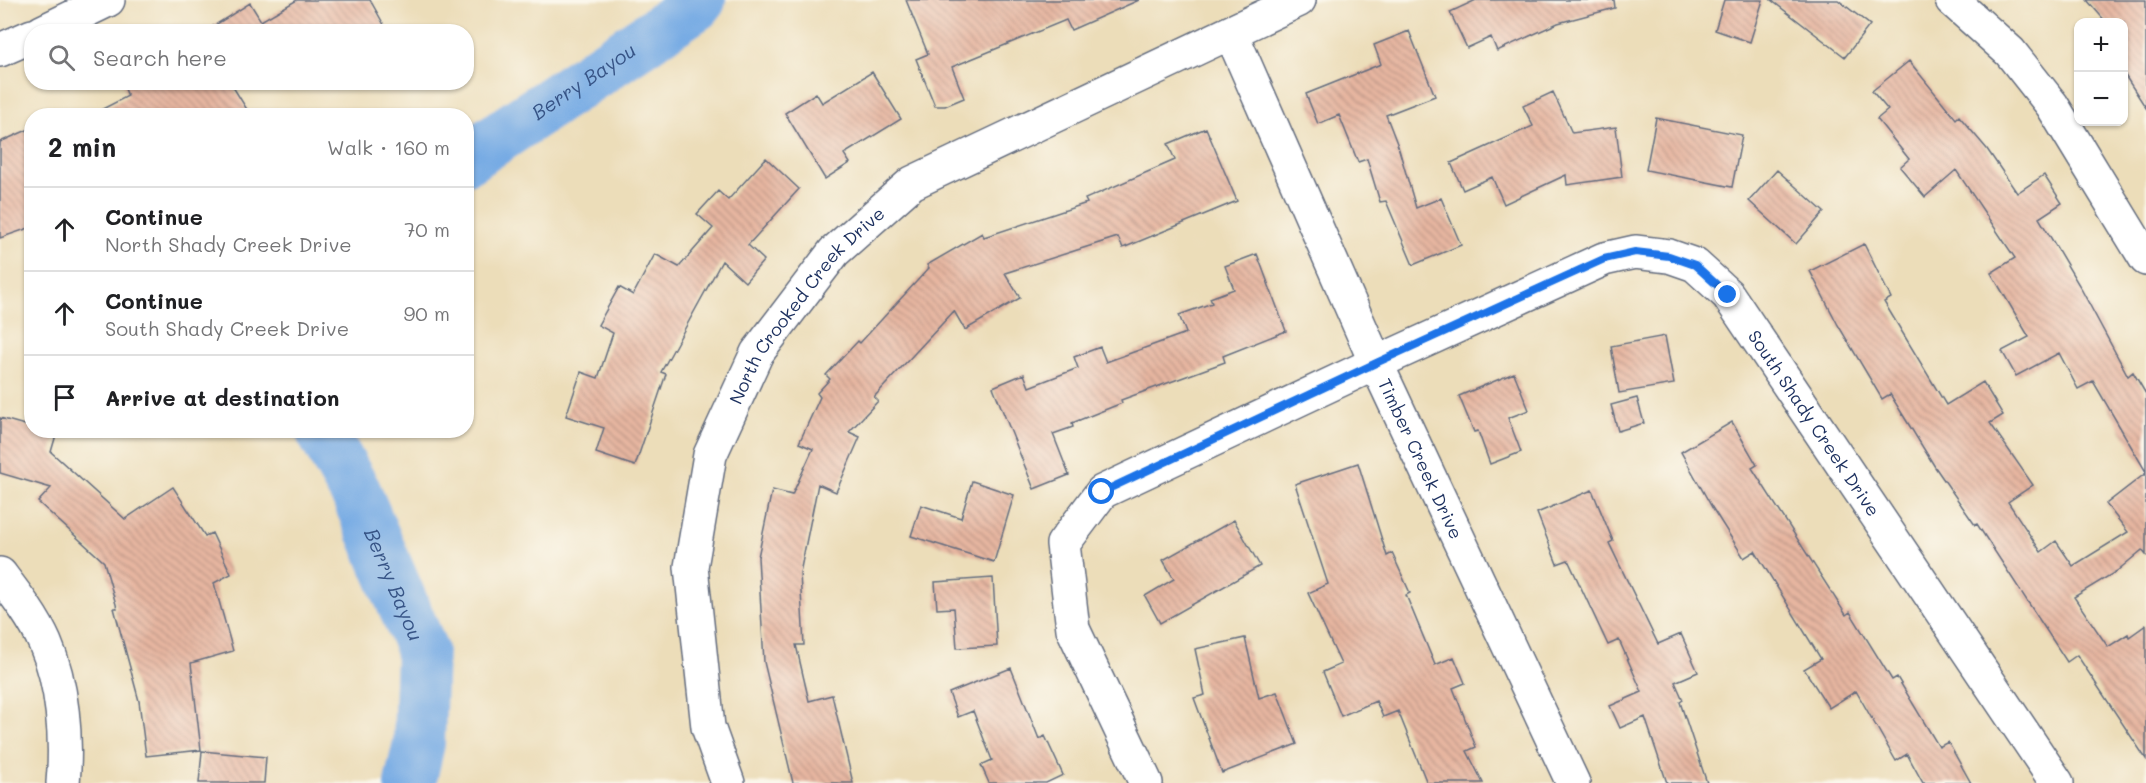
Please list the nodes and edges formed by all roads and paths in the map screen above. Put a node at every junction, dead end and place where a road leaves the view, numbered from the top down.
1 (108, 0) edge
2 (1299, 0) edge
3 (1952, 0) edge
4 (58, 24) edge
5 (1231, 33) junction
6 (24, 40) edge
7 (0, 50) edge
8 (2146, 260) edge
9 (1376, 363) junction
10 (0, 574) edge
11 (63, 783) edge
12 (728, 783) edge
13 (1146, 783) edge
14 (1574, 783) edge
15 (2057, 783) edge

1 - 4 street
2 - 5 street, North Crooked Creek Drive
3 - 8 street
5 - 9 street, Timber Creek Drive
5 - 12 street, North Crooked Creek Drive
6 - 7 street
9 - 13 street, South Shady Creek Drive
9 - 14 street, Timber Creek Drive
9 - 15 street, South Shady Creek Drive
10 - 11 street

